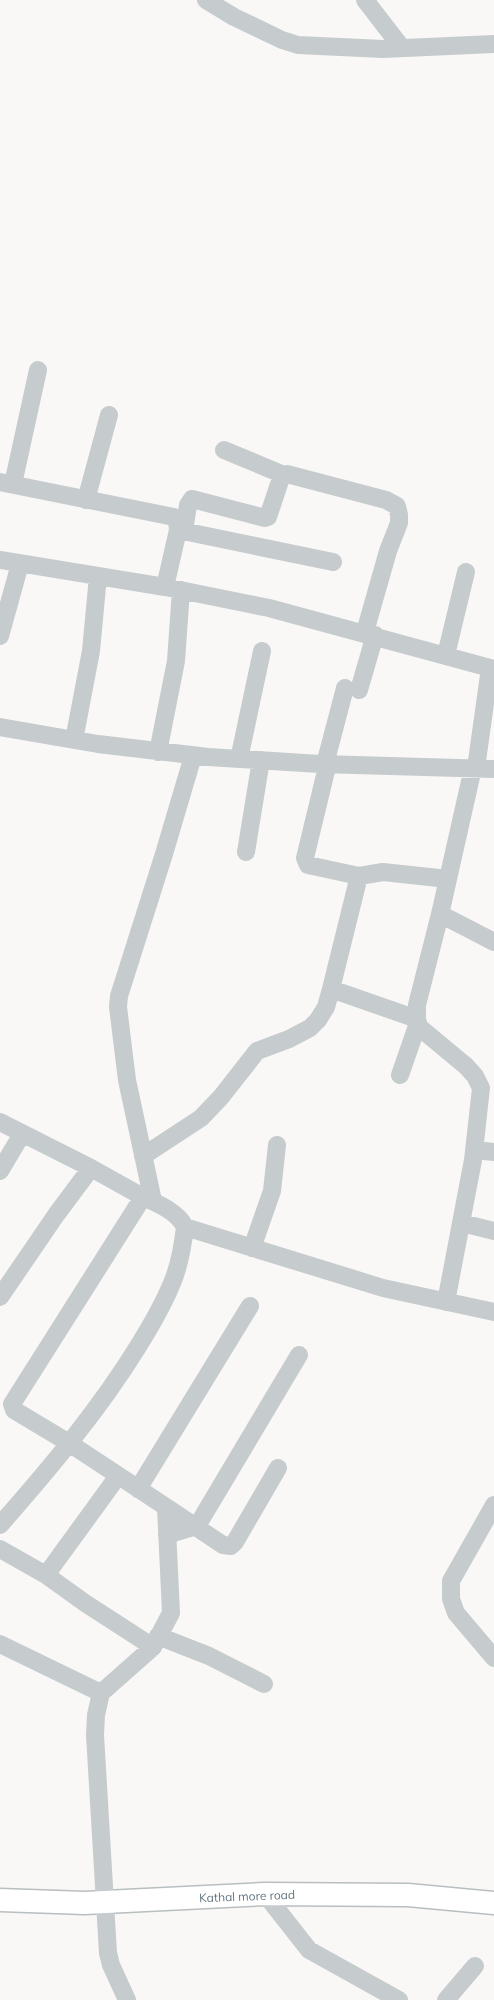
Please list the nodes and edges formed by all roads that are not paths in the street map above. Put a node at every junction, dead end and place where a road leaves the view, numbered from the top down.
1 (206, 0) edge
2 (365, 0) edge
3 (494, 44) edge
4 (402, 48) junction
5 (38, 370) dead end
6 (109, 415) dead end
7 (224, 450) dead end
8 (284, 475) junction
9 (7, 483) edge
10 (86, 500) junction
11 (181, 530) junction
12 (0, 560) edge
13 (333, 562) dead end
14 (20, 564) junction
15 (466, 572) dead end
16 (98, 576) junction
17 (173, 588) junction
18 (370, 634) junction
19 (0, 636) edge
20 (262, 651) dead end
21 (446, 655) junction
22 (492, 668) edge
23 (0, 727) edge
24 (74, 740) junction
25 (158, 752) junction
26 (193, 756) junction
27 (239, 759) junction
28 (261, 760) junction
29 (325, 764) junction
30 (475, 768) junction
31 (494, 769) edge
32 (246, 852) dead end
33 (359, 876) junction
34 (448, 879) junction
35 (440, 914) junction
36 (494, 942) edge
37 (331, 989) junction
38 (416, 1019) junction
39 (400, 1074) dead end
40 (0, 1122) edge
41 (22, 1134) junction
42 (277, 1145) dead end
43 (474, 1150) junction
44 (494, 1152) edge
45 (143, 1156) junction
46 (91, 1168) junction
47 (0, 1172) edge
48 (148, 1199) junction
49 (462, 1223) junction
50 (186, 1227) junction
51 (494, 1231) edge
52 (252, 1248) junction
53 (0, 1297) edge
54 (446, 1302) junction
55 (250, 1306) dead end
56 (494, 1312) edge
57 (299, 1355) dead end
58 (68, 1443) junction
59 (278, 1468) dead end
60 (118, 1476) junction
61 (138, 1489) junction
62 (494, 1505) edge
63 (166, 1507) junction
64 (0, 1525) edge
65 (197, 1526) junction
66 (167, 1536) junction
67 (0, 1549) edge
68 (46, 1575) junction
69 (156, 1642) junction
70 (0, 1644) edge
71 (494, 1658) edge
72 (264, 1684) dead end
73 (101, 1693) junction
74 (264, 1894) junction
75 (0, 1900) edge
76 (85, 1902) junction
77 (494, 1903) edge
78 (475, 1966) dead end
79 (127, 2000) edge
80 (399, 2000) edge
81 (446, 2000) edge

1 - 4 street
2 - 4 street
3 - 4 street
5 - 9 street
6 - 10 street
7 - 8 street
8 - 11 street
8 - 18 street
9 - 10 street
10 - 11 street
11 - 13 street
11 - 17 street
12 - 14 street
14 - 16 street
14 - 19 street
15 - 21 street
16 - 17 street
16 - 24 street
17 - 18 street
17 - 25 street
18 - 21 street
18 - 29 street
20 - 27 street
21 - 22 street
22 - 30 street
23 - 24 street
24 - 25 street
25 - 26 street
26 - 27 street
26 - 45 street
27 - 28 street
28 - 29 street
28 - 32 street
29 - 30 street
29 - 33 street
30 - 31 street
30 - 34 street
33 - 34 street
33 - 37 street
34 - 35 street
35 - 36 street
35 - 38 street
37 - 38 street
37 - 45 street
38 - 39 street
38 - 43 street
40 - 41 street
41 - 46 street
41 - 47 street
42 - 52 street
43 - 44 street
43 - 49 street
45 - 48 street
46 - 48 street
46 - 53 street
48 - 50 street
48 - 58 street
49 - 51 street
49 - 54 street
50 - 52 street
50 - 58 street
52 - 54 street
54 - 56 street
55 - 61 street
57 - 65 street
58 - 60 street
58 - 64 street
59 - 65 street
60 - 61 street
60 - 68 street
61 - 63 street
62 - 71 street
63 - 65 street
63 - 66 street
65 - 66 street
66 - 69 street
67 - 68 street
68 - 69 street
69 - 72 street
69 - 73 street
70 - 73 street
73 - 76 street
74 - 76 main road, Kathal more road
74 - 77 main road, Kathal more road
74 - 80 street
75 - 76 main road, Kathal more road
76 - 79 street
78 - 81 street

